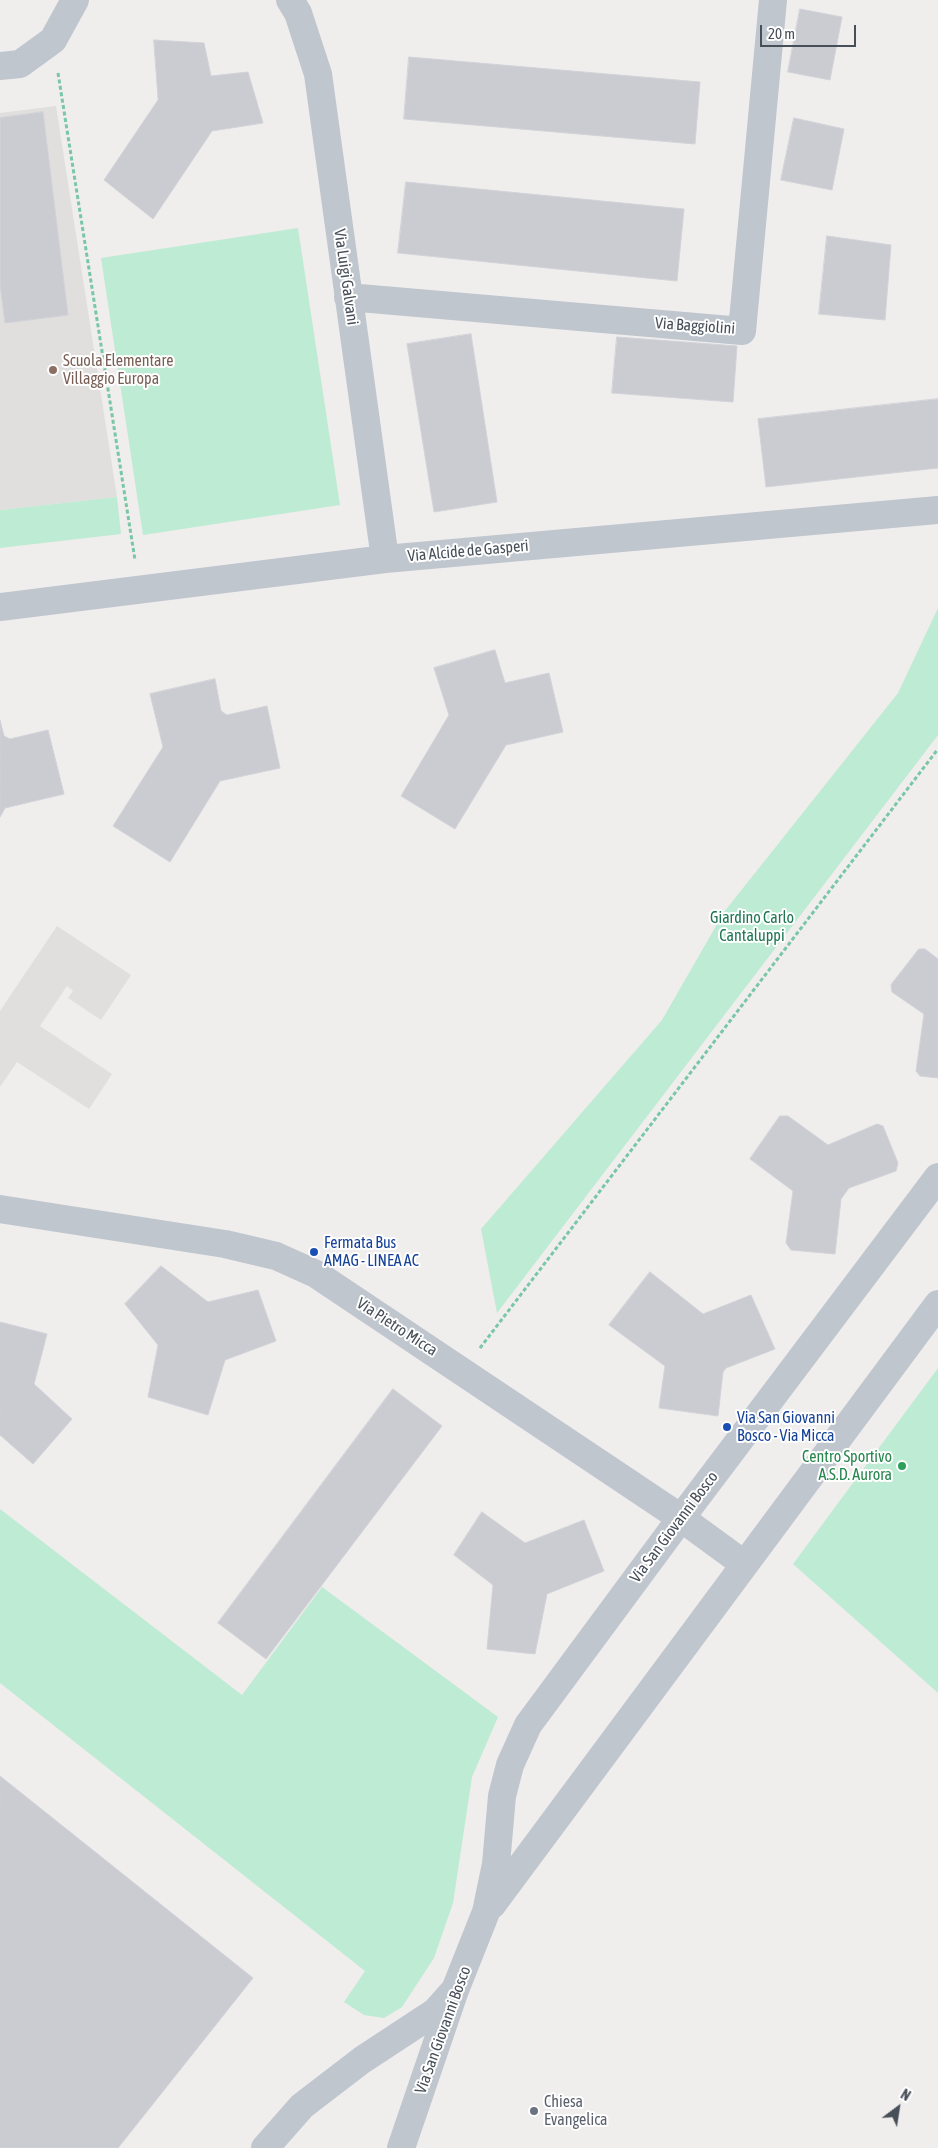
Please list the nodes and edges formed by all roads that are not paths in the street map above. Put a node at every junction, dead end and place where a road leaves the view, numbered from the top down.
1 (75, 0) edge
2 (290, 0) edge
3 (772, 0) edge
4 (0, 66) edge
5 (348, 297) junction
6 (938, 510) edge
7 (385, 559) junction
8 (0, 607) edge
9 (938, 1177) edge
10 (0, 1209) edge
11 (938, 1304) edge
12 (681, 1518) junction
13 (744, 1564) junction
14 (486, 1912) junction
15 (455, 1990) junction
16 (265, 2148) edge
17 (401, 2148) edge

1 - 4 street
2 - 5 street, Via Luigi Galvani
3 - 5 street, Via Baggiolini
5 - 7 street, Via Luigi Galvani
6 - 7 street, Via Alcide de Gasperi
7 - 8 street, Via Alcide de Gasperi
9 - 12 street, Via San Giovanni Bosco
10 - 12 street, Via Pietro Micca
11 - 13 street, Via San Giovanni Bosco
12 - 13 street, Via Pietro Micca
12 - 14 street, Via San Giovanni Bosco
13 - 14 street, Via San Giovanni Bosco
14 - 15 street, Via San Giovanni Bosco
15 - 16 street
15 - 17 street, Via San Giovanni Bosco

